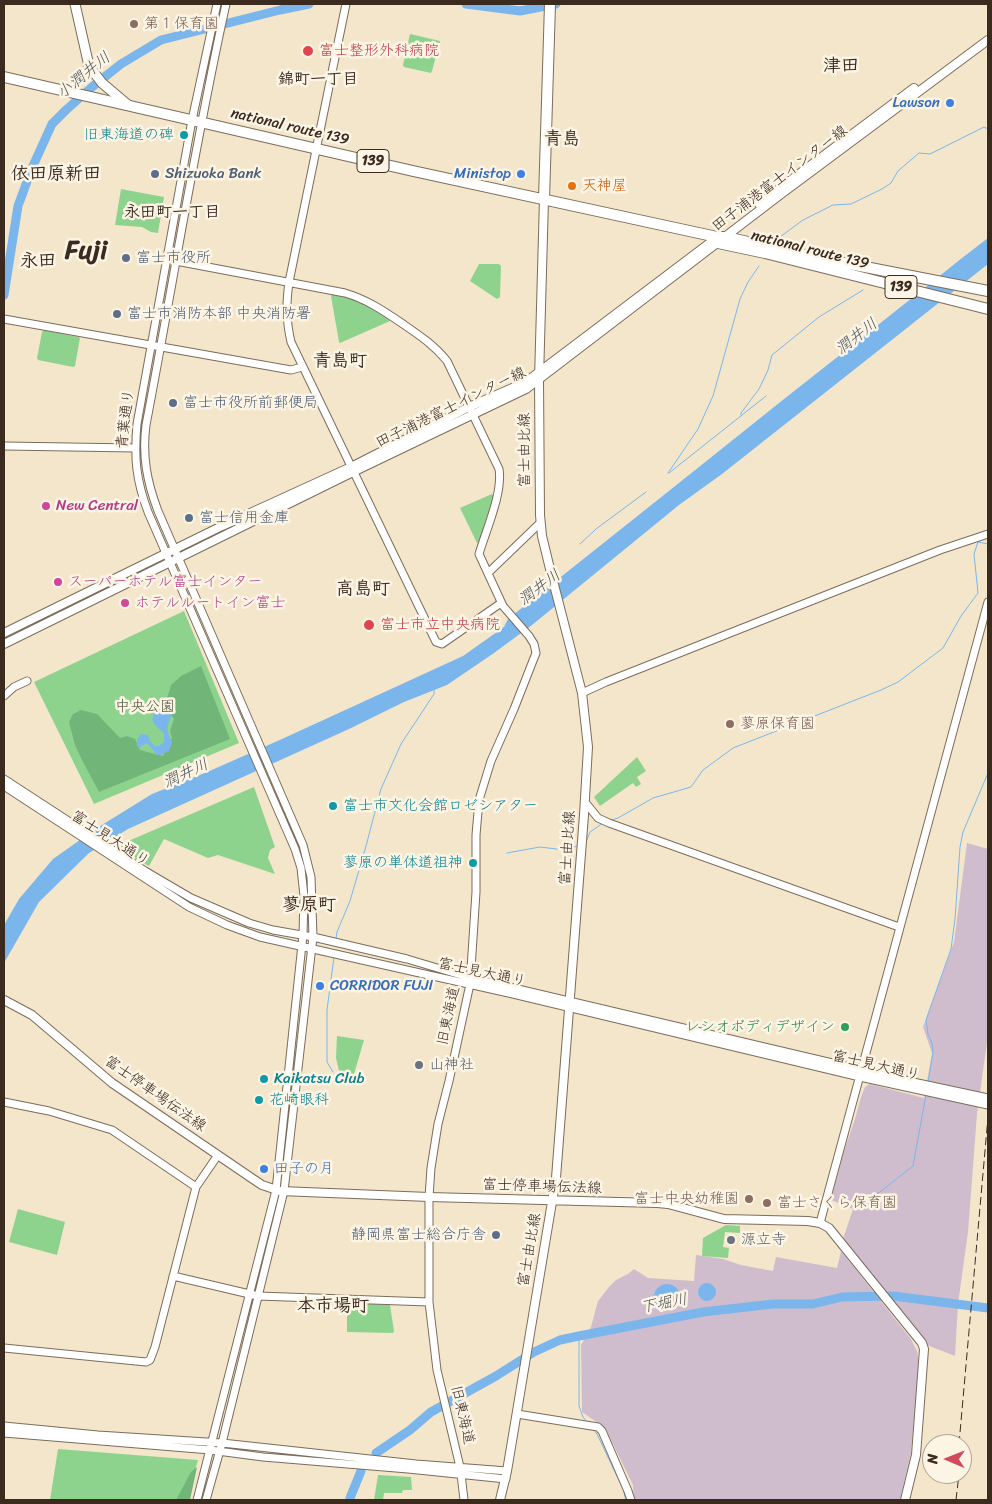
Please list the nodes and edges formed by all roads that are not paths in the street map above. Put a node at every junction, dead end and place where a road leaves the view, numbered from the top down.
1 (74, 4) edge
2 (217, 4) edge
3 (226, 4) edge
4 (346, 5) edge
5 (550, 8) edge
6 (988, 33) edge
7 (988, 40) edge
8 (4, 77) edge
9 (128, 105) junction
10 (197, 121) junction
11 (316, 148) junction
12 (544, 199) junction
13 (720, 239) junction
14 (176, 261) junction
15 (814, 261) junction
16 (289, 282) junction
17 (988, 291) edge
18 (988, 309) edge
19 (4, 319) edge
20 (151, 345) junction
21 (161, 347) junction
22 (302, 367) junction
23 (539, 375) junction
24 (471, 411) junction
25 (4, 446) edge
26 (135, 448) junction
27 (352, 469) junction
28 (540, 523) junction
29 (988, 534) edge
30 (174, 549) junction
31 (166, 553) junction
32 (178, 559) junction
33 (170, 563) junction
34 (488, 573) junction
35 (988, 602) edge
36 (502, 604) junction
37 (4, 633) edge
38 (4, 644) edge
39 (27, 681) dead end
40 (582, 693) junction
41 (4, 696) edge
42 (5, 782) edge
43 (585, 802) junction
44 (143, 874) junction
45 (899, 927) junction
46 (303, 935) junction
47 (313, 937) junction
48 (302, 947) junction
49 (311, 948) junction
50 (470, 981) junction
51 (4, 1000) edge
52 (570, 1004) junction
53 (861, 1073) junction
54 (913, 1086) junction
55 (988, 1098) edge
56 (4, 1102) edge
57 (988, 1105) edge
58 (218, 1155) junction
59 (196, 1187) junction
60 (280, 1190) junction
61 (429, 1197) junction
62 (552, 1201) junction
63 (820, 1223) junction
64 (173, 1276) junction
65 (249, 1295) junction
66 (258, 1296) junction
67 (429, 1302) junction
68 (4, 1348) edge
69 (517, 1414) junction
70 (4, 1426) edge
71 (4, 1433) edge
72 (211, 1446) junction
73 (221, 1447) junction
74 (461, 1471) junction
75 (506, 1475) junction
76 (197, 1500) edge
77 (206, 1500) edge
78 (464, 1500) edge
79 (500, 1500) edge
80 (631, 1500) edge
81 (905, 1500) edge

1 - 9 main road
2 - 10 street
3 - 10 street
4 - 11 street
5 - 12 highway
6 - 13 main road, 田子浦港富士インター線
7 - 13 main road, 田子浦港富士インター線
8 - 9 highway, national route 139 / 139
9 - 10 highway, national route 139 / 139
10 - 11 highway, national route 139 / 139
10 - 14 street, 青葉通り
10 - 20 street, 青葉通り
11 - 12 highway, national route 139 / 139
11 - 16 street
12 - 13 highway, national route 139 / 139
12 - 23 main road, 富士由比線
13 - 15 highway, national route 139 / 139
13 - 23 main road, 田子浦港富士インター線
14 - 16 street, 旧東海道
14 - 21 street, 青葉通り
15 - 17 highway, national route 139 / 139
15 - 18 highway, national route 139 / 139
16 - 22 street
16 - 24 street, 旧東海道
19 - 20 street
20 - 21 street
20 - 26 street, 青葉通り
21 - 22 street
21 - 30 street, 青葉通り
22 - 27 street
23 - 24 main road, 田子浦港富士インター線
23 - 28 main road, 富士由比線
24 - 27 main road, 田子浦港富士インター線
24 - 34 street, 旧東海道
25 - 26 street
26 - 31 street, 青葉通り
27 - 30 main road, 田子浦港富士インター線
27 - 32 main road, 田子浦港富士インター線
27 - 36 street
28 - 34 street
28 - 40 main road, 富士由比線
29 - 40 street
30 - 31 main road, 田子浦港富士インター線
30 - 32 street, 青葉通り
31 - 33 street, 青葉通り
31 - 37 main road, 田子浦港富士インター線
32 - 33 main road, 田子浦港富士インター線
32 - 47 street, 青葉通り
33 - 38 main road, 田子浦港富士インター線
33 - 46 street, 青葉通り
34 - 36 street, 旧東海道
35 - 45 street
36 - 50 street, 旧東海道
39 - 41 street
40 - 43 main road, 富士由比線
42 - 44 street, 富士見大通り
43 - 45 street
43 - 52 main road, 富士由比線
44 - 46 street, 富士見大通り
44 - 48 street, 富士見大通り
45 - 53 street
46 - 47 street, 富士見大通り
46 - 48 street, 青葉通り
47 - 49 street, 青葉通り
47 - 50 street, 富士見大通り
48 - 49 street, 富士見大通り
48 - 60 street, 青葉通り
49 - 50 street, 富士見大通り
49 - 60 street, 青葉通り
50 - 52 street, 富士見大通り
50 - 61 street, 旧東海道
51 - 58 main road, 富士停車場伝法線
52 - 53 street, 富士見大通り
52 - 62 main road, 富士由比線
53 - 54 street, 富士見大通り
53 - 63 street
54 - 55 street, 富士見大通り
54 - 57 street, 富士見大通り
56 - 59 street
58 - 59 street
58 - 60 main road, 富士停車場伝法線
59 - 64 street
60 - 61 main road, 富士停車場伝法線
60 - 65 street
60 - 66 street
61 - 62 main road, 富士停車場伝法線
61 - 67 street, 旧東海道
62 - 63 main road, 富士停車場伝法線
62 - 69 main road, 富士由比線
63 - 81 main road
64 - 65 street
64 - 68 street
65 - 66 street
65 - 72 street
66 - 67 street
66 - 73 street
67 - 74 street, 旧東海道
69 - 75 main road, 富士由比線
69 - 80 street
70 - 72 street
71 - 72 street
72 - 73 street
72 - 76 street
73 - 74 street
73 - 77 street
74 - 75 street
74 - 78 street, 旧東海道
75 - 79 main road, 富士由比線

